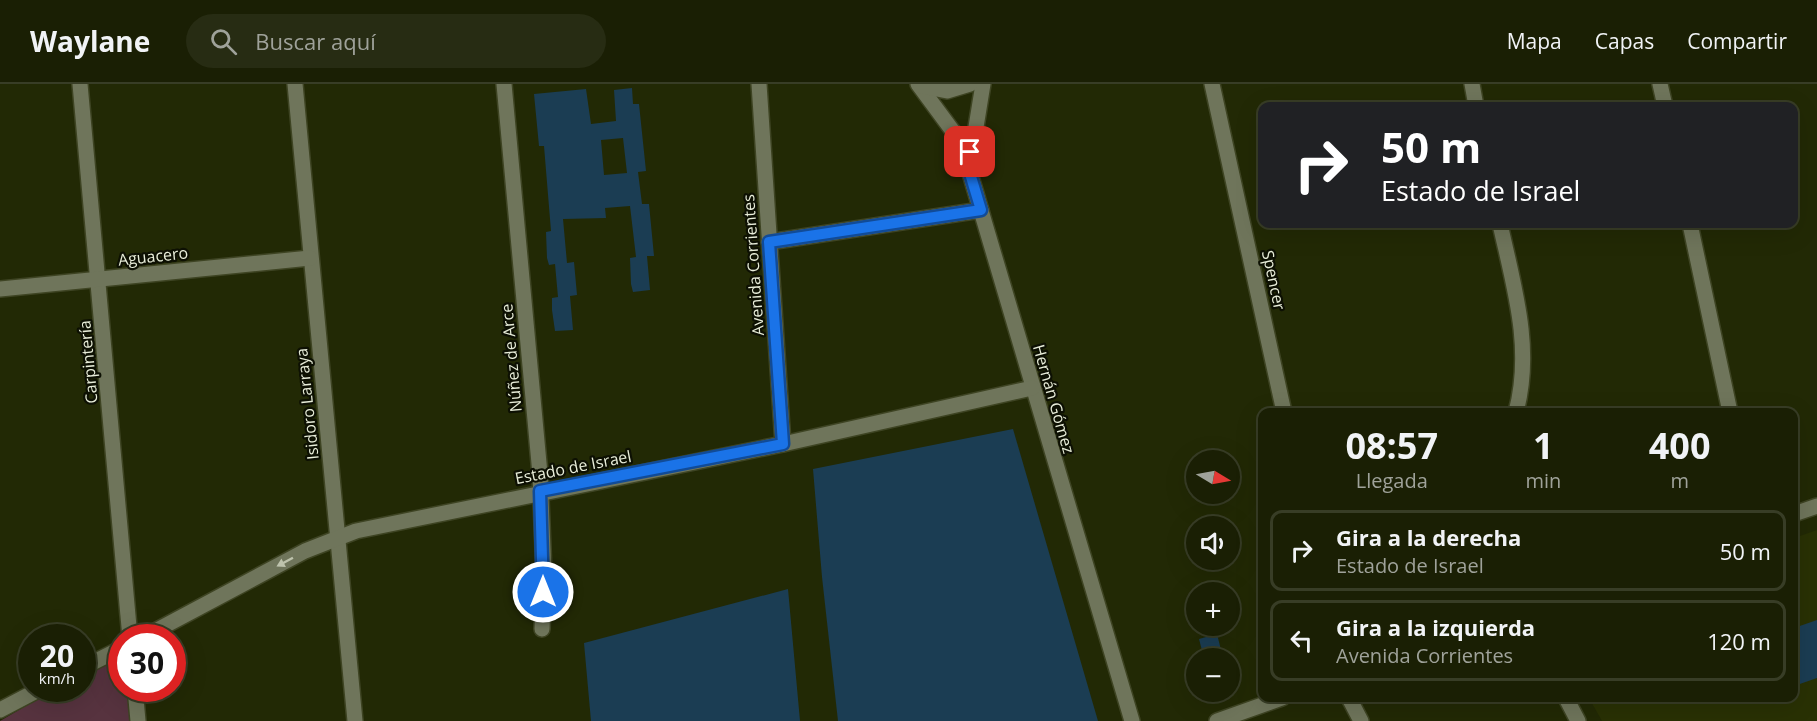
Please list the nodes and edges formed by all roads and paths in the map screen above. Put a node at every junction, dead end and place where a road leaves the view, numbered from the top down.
1 (80, 84) edge
2 (295, 84) edge
3 (504, 84) edge
4 (759, 84) edge
5 (982, 84) edge
6 (1212, 84) edge
7 (1472, 84) edge
8 (1660, 84) edge
9 (920, 85) edge
10 (964, 87) edge
11 (1475, 102) edge
12 (1664, 102) edge
13 (973, 138) junction
14 (981, 210) junction
15 (1501, 228) edge
16 (1691, 228) edge
17 (769, 242) junction
18 (310, 258) junction
19 (99, 280) junction
20 (0, 290) edge
21 (1032, 388) junction
22 (1283, 408) edge
23 (1517, 408) edge
24 (1729, 408) edge
25 (783, 444) junction
26 (540, 491) junction
27 (1817, 506) edge
28 (1798, 513) edge
29 (338, 536) junction
30 (129, 624) edge
31 (169, 624) edge
32 (542, 629) dead end
33 (18, 701) edge
34 (136, 702) edge
35 (1271, 702) edge
36 (1351, 702) edge
37 (1568, 702) edge
38 (0, 710) edge
39 (138, 721) edge
40 (356, 721) edge
41 (1132, 721) edge
42 (1216, 721) edge
43 (1361, 721) edge
44 (1578, 721) edge

1 - 19 street, Carpintería
2 - 18 street, Isidoro Larraya
3 - 26 street, Núñez de Arce
4 - 17 street, Avenida Corrientes
5 - 13 street, Hernán Gómez
6 - 22 street, Spencer
7 - 11 street
8 - 12 street
9 - 10 street
9 - 13 street
13 - 14 street, Hernán Gómez
14 - 17 street
14 - 21 street, Hernán Gómez
15 - 23 street
16 - 24 street
17 - 25 street, Avenida Corrientes
18 - 19 street, Aguacero
18 - 29 street, Isidoro Larraya
19 - 20 street, Aguacero
19 - 30 street, Carpintería
21 - 25 street, Estado de Israel
21 - 41 street, Hernán Gómez
25 - 26 street, Estado de Israel
26 - 29 street, Estado de Israel
26 - 32 street, Núñez de Arce
27 - 28 street
29 -> 31 street, Estado de Israel
29 - 40 street, Isidoro Larraya
33 - 38 street
34 - 39 street
35 - 42 street
36 - 43 street
37 - 44 street

